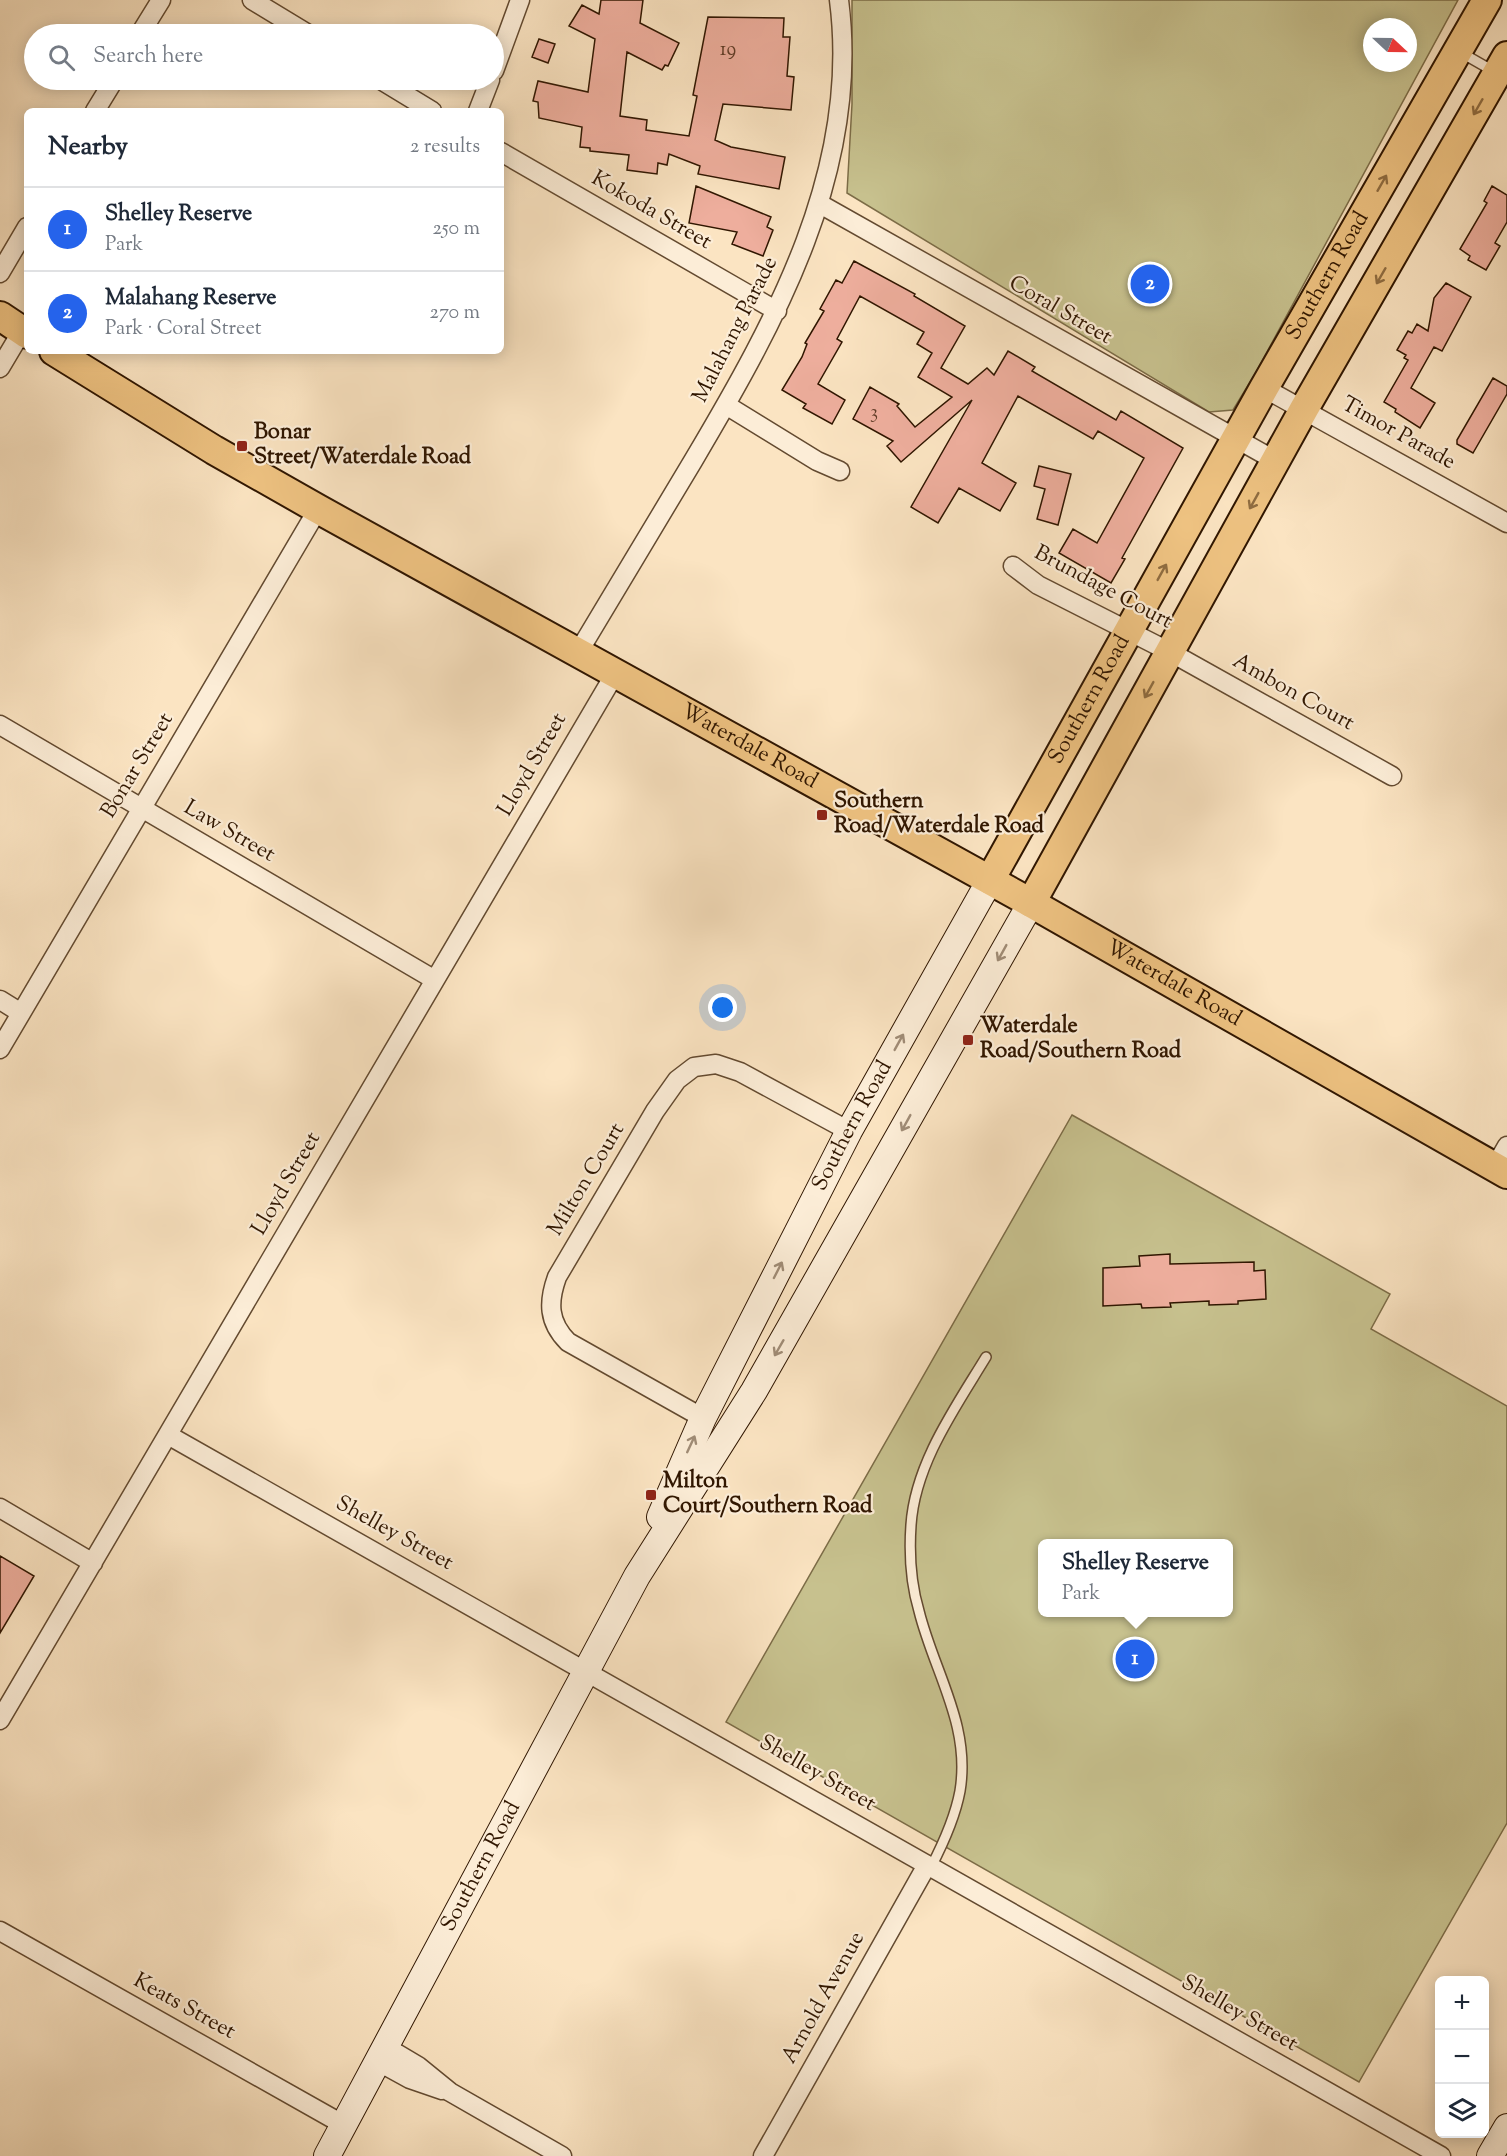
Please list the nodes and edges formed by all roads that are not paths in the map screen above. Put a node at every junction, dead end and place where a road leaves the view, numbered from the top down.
1 (161, 0) edge
2 (252, 0) edge
3 (520, 0) edge
4 (839, 0) edge
5 (1487, 0) edge
6 (146, 24) edge
7 (292, 24) edge
8 (504, 44) edge
9 (1458, 51) junction
10 (1502, 65) edge
11 (108, 90) edge
12 (397, 90) edge
13 (486, 90) edge
14 (97, 108) edge
15 (427, 108) edge
16 (479, 108) edge
17 (504, 154) edge
18 (820, 204) junction
19 (24, 232) edge
20 (0, 273) edge
21 (777, 311) junction
22 (16, 327) edge
23 (59, 354) edge
24 (0, 368) edge
25 (1264, 388) junction
26 (726, 405) junction
27 (1304, 409) junction
28 (1236, 439) junction
29 (1276, 461) junction
30 (840, 471) dead end
31 (318, 509) junction
32 (1507, 523) edge
33 (1013, 566) dead end
34 (1129, 631) junction
35 (579, 651) junction
36 (1170, 652) junction
37 (616, 672) junction
38 (0, 725) edge
39 (1392, 776) dead end
40 (141, 808) junction
41 (990, 880) junction
42 (1031, 903) junction
43 (435, 980) junction
44 (0, 1000) edge
45 (21, 1013) junction
46 (0, 1049) edge
47 (849, 1131) junction
48 (1503, 1162) edge
49 (986, 1357) dead end
50 (703, 1418) junction
51 (168, 1435) junction
52 (0, 1508) edge
53 (93, 1563) junction
54 (637, 1576) junction
55 (586, 1670) junction
56 (0, 1720) edge
57 (929, 1866) junction
58 (0, 1931) edge
59 (382, 2054) junction
60 (344, 2125) junction
61 (1507, 2127) edge
62 (327, 2156) edge
63 (562, 2156) edge
64 (763, 2156) edge
65 (1441, 2156) edge
66 (1490, 2156) edge

1 - 6 street
2 - 7 street
3 - 8 street
4 - 18 street, Malahang Parade
5 - 9 main road, Southern Road
9 - 10 lane
25 -> 9 main road, Southern Road
10 -> 27 main road, Southern Road
11 - 14 street
12 - 15 street
13 - 16 street
17 - 21 street, Kokoda Street
18 - 21 street, Malahang Parade
18 - 28 street, Coral Street
19 - 20 street
21 - 26 street, Malahang Parade
22 - 24 street
23 - 31 main road, Waterdale Road
25 - 27 street, Timor Parade
25 - 28 main road, Southern Road
26 - 30 street
26 - 35 street, Malahang Parade
27 - 29 main road, Southern Road
27 - 32 street, Timor Parade
28 - 29 street, Coral Street
34 -> 28 main road, Southern Road
29 -> 36 main road, Southern Road
31 - 35 main road, Waterdale Road
31 - 40 street, Bonar Street
33 - 34 street, Brundage Court
34 - 36 street, Brundage Court
34 - 41 main road, Southern Road
35 - 37 main road, Waterdale Road
36 - 39 street, Ambon Court
36 -> 42 main road, Southern Road
37 - 41 main road, Waterdale Road
37 - 43 street, Lloyd Street
38 - 40 street, Law Street
40 - 43 street, Law Street
40 - 45 street, Bonar Street
41 - 42 main road, Waterdale Road
47 -> 41 main road, Southern Road
42 - 48 main road, Waterdale Road
42 -> 54 main road, Southern Road
43 - 51 street, Lloyd Street
44 - 45 street
45 - 46 street, Bonar Street
50 -> 47 main road, Southern Road
47 - 50 street, Milton Court
49 - 57 lane
54 -> 50 main road, Southern Road
51 - 53 street, Lloyd Street
51 - 55 street, Shelley Street
52 - 53 street
53 - 56 street, Lloyd Street
54 - 55 main road, Southern Road
55 - 57 street, Shelley Street
55 - 59 main road, Southern Road
57 - 64 street, Arnold Avenue
57 - 65 street, Shelley Street
58 - 60 street, Keats Street
59 - 60 main road, Southern Road
59 - 63 street
60 - 62 main road, Southern Road
61 - 66 main road

